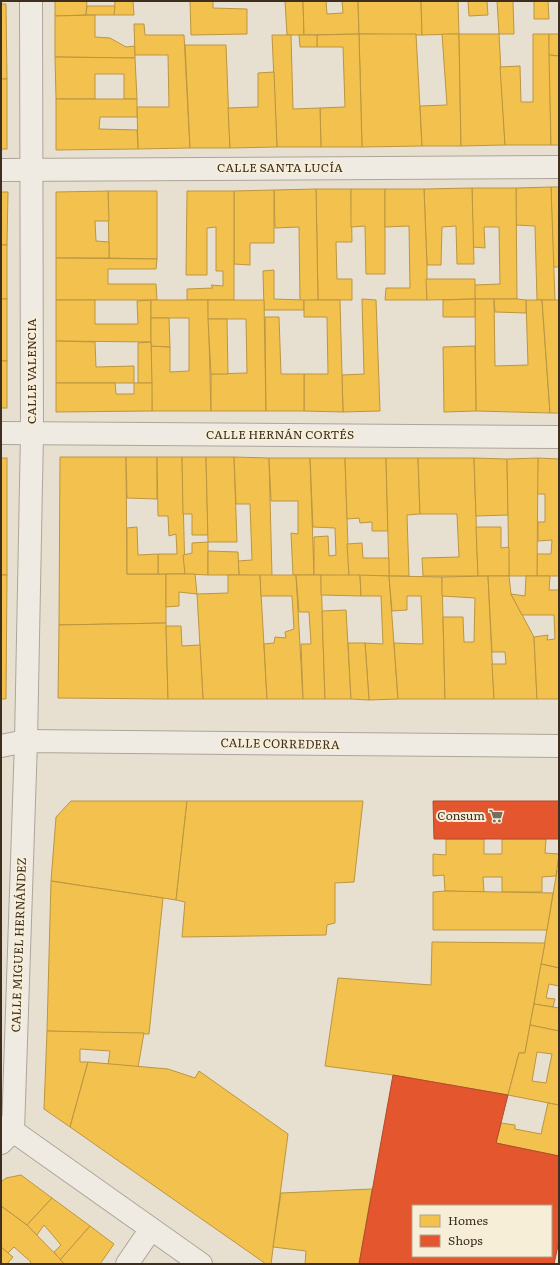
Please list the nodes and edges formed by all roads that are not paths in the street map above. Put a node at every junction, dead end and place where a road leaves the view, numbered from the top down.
1 (31, 1) edge
2 (559, 167) edge
3 (1, 170) edge
4 (31, 170) junction
5 (1, 433) edge
6 (32, 434) junction
7 (559, 437) edge
8 (26, 742) junction
9 (1, 746) edge
10 (559, 746) edge
11 (5, 1134) edge
12 (151, 1229) junction
13 (127, 1264) edge
14 (201, 1264) edge

1 - 4 street, CALLE VALENCIA
2 - 4 street, CALLE SANTA LUCÍA
3 - 4 street, CALLE SANTA LUCÍA
4 - 6 street, CALLE VALENCIA
5 - 6 street, CALLE HERNÁN CORTÉS
6 - 7 street, CALLE HERNÁN CORTÉS
6 - 8 street, CALLE VALENCIA
8 - 9 street, CALLE CORREDERA
8 - 10 street, CALLE CORREDERA
8 - 11 street, CALLE MIGUEL HERNÁNDEZ
11 - 12 street
12 - 13 street
12 - 14 street

